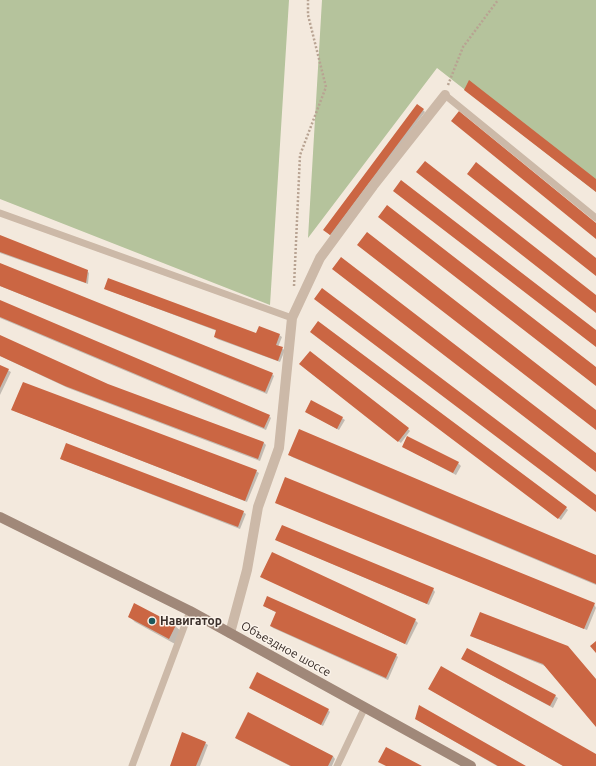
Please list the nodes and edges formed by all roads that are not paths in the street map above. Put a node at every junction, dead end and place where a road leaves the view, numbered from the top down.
1 (445, 95) joint
2 (0, 213) edge
3 (596, 218) edge
4 (292, 318) junction
5 (0, 517) edge
6 (190, 611) junction
7 (230, 633) junction
8 (365, 708) junction
9 (132, 766) edge
10 (337, 766) edge
11 (471, 766) edge

1 - 3 lane
1 - 4 street
2 - 4 lane
4 - 7 street
5 - 6 street, Объездное шоссе
6 - 7 street, Объездное шоссе
6 - 9 lane
7 - 8 street, Объездное шоссе
8 - 10 lane
8 - 11 street, Объездное шоссе

